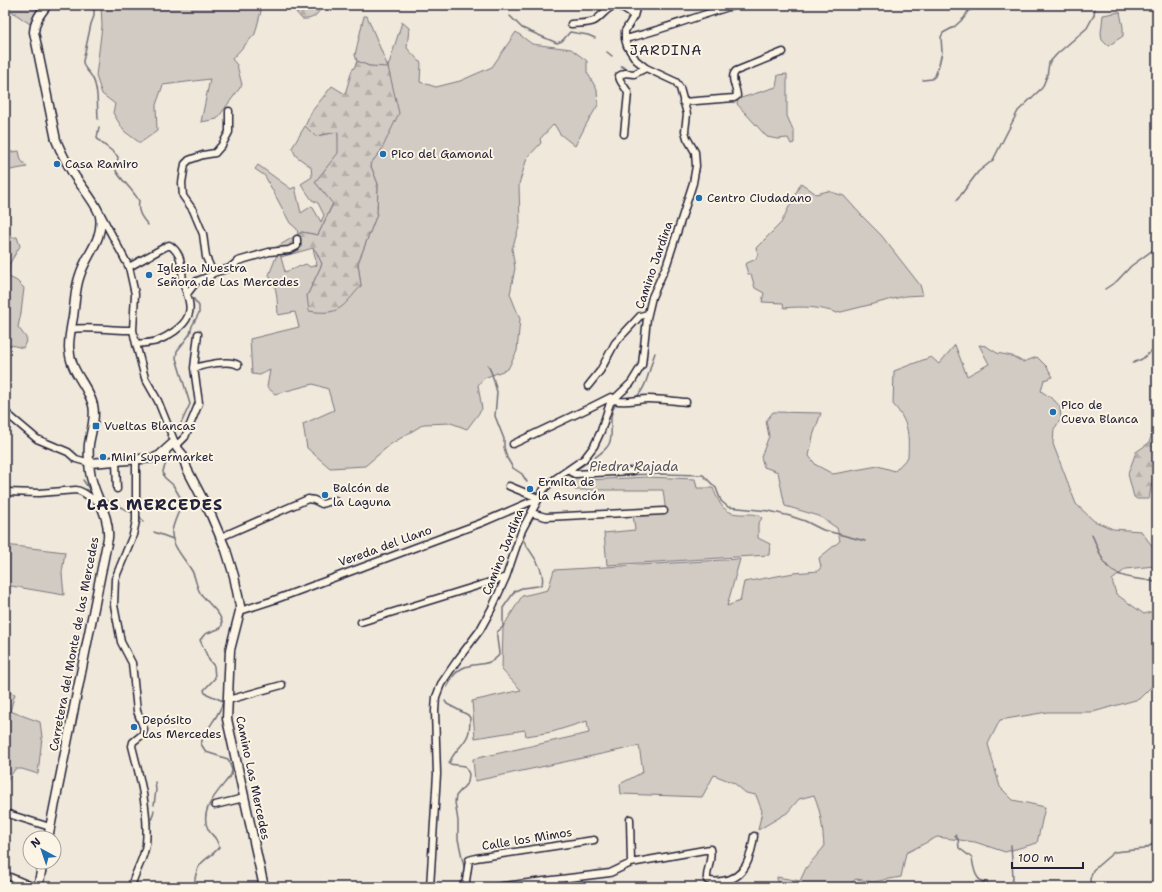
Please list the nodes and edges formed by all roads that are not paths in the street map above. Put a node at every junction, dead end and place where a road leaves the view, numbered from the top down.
1 (47, 5) edge
2 (618, 5) edge
3 (637, 5) edge
4 (736, 5) edge
5 (634, 16) junction
6 (571, 24) dead end
7 (625, 39) junction
8 (783, 52) dead end
9 (646, 68) junction
10 (683, 102) junction
11 (229, 111) dead end
12 (624, 134) dead end
13 (98, 210) junction
14 (296, 239) dead end
15 (129, 267) junction
16 (213, 273) junction
17 (187, 294) junction
18 (648, 314) junction
19 (71, 328) junction
20 (133, 330) junction
21 (198, 334) dead end
22 (136, 344) junction
23 (238, 365) dead end
24 (194, 368) junction
25 (588, 386) dead end
26 (615, 399) junction
27 (686, 402) dead end
28 (5, 412) edge
29 (513, 444) dead end
30 (174, 446) junction
31 (136, 459) junction
32 (116, 461) junction
33 (90, 462) junction
34 (569, 470) junction
35 (633, 471) dead end
36 (509, 486) dead end
37 (117, 489) dead end
38 (5, 492) edge
39 (335, 500) dead end
40 (538, 500) junction
41 (99, 501) junction
42 (664, 511) dead end
43 (531, 513) junction
44 (221, 537) junction
45 (506, 577) junction
46 (240, 611) junction
47 (361, 622) dead end
48 (282, 685) dead end
49 (228, 700) junction
50 (244, 798) junction
51 (215, 806) dead end
52 (5, 813) edge
53 (630, 819) dead end
54 (50, 827) junction
55 (49, 830) edge
56 (754, 836) dead end
57 (594, 840) dead end
58 (631, 864) junction
59 (41, 870) edge
60 (5, 875) edge
61 (34, 887) edge
62 (38, 887) edge
63 (131, 887) edge
64 (264, 887) edge
65 (430, 887) edge
66 (462, 887) edge
67 (495, 887) edge

1 - 13 main road, Carretera del Monte de las Mercedes
2 - 5 street
2 - 6 street
3 - 5 street
4 - 7 street
5 - 7 street
7 - 9 street, Camino Jardina
8 - 10 street
9 - 10 street, Camino Jardina
9 - 12 street
10 - 18 street, Camino Jardina
11 - 16 street
13 - 15 street
13 - 19 main road, Carretera del Monte de las Mercedes
14 - 16 street
15 - 17 street
15 - 20 street
16 - 17 street
17 - 22 street
18 - 25 street
18 - 26 street, Camino Jardina
19 - 20 street
19 - 33 main road, Carretera del Monte de las Mercedes
20 - 22 street
21 - 24 street
22 - 30 street
23 - 24 street
24 - 30 street
26 - 27 street
26 - 29 street
26 - 34 street, Camino Jardina
28 - 33 street
30 - 31 main road
30 - 44 main road, Camino Las Mercedes
31 - 32 main road
31 - 63 street
32 - 33 main road
32 - 37 street
33 - 41 main road, Carretera del Monte de las Mercedes
34 - 35 street
34 - 40 street, Camino Jardina
36 - 40 street
38 - 41 street
39 - 44 street
40 - 43 street, Camino Jardina
40 - 46 street, Vereda del Llano
41 - 54 main road, Carretera del Monte de las Mercedes
42 - 43 street
43 - 45 street, Camino Jardina
44 - 46 main road, Camino Las Mercedes
45 - 47 street
45 - 65 street, Camino Jardina
46 - 49 main road, Camino Las Mercedes
48 - 49 street
49 - 50 main road, Camino Las Mercedes
50 - 51 street
50 - 64 main road, Camino Las Mercedes
52 - 54 street
53 - 58 street
54 - 55 main road, Carretera del Monte de las Mercedes
56 - 58 street
57 - 66 street, Calle los Mimos
58 - 67 street
59 - 62 main road
60 - 61 street

